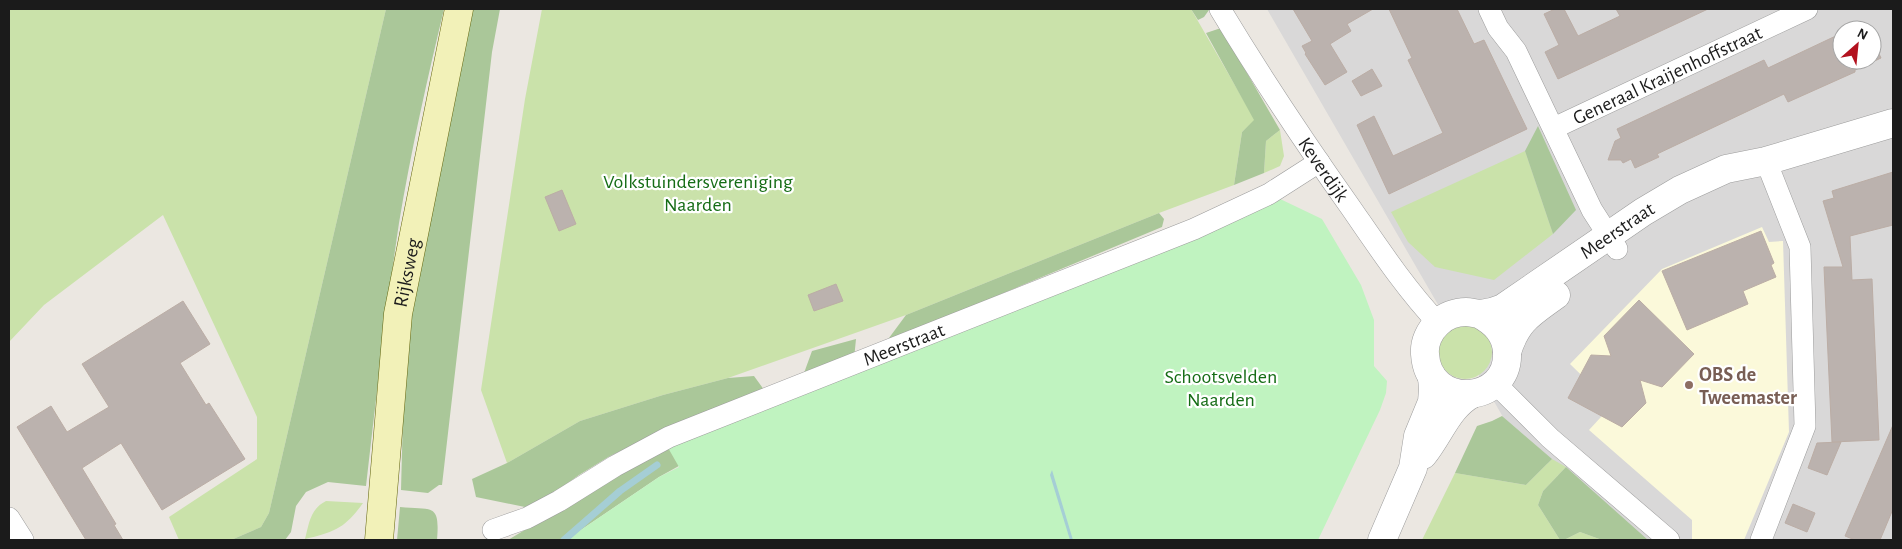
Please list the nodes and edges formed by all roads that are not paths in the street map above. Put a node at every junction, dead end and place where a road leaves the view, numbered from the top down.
1 (459, 9) edge
2 (1220, 9) edge
3 (1489, 9) edge
4 (1807, 9) edge
5 (1893, 122) edge
6 (1554, 128) junction
7 (1766, 161) junction
8 (1319, 162) junction
9 (1613, 242) junction
10 (1479, 314) junction
11 (1438, 323) junction
12 (1507, 352) junction
13 (1432, 377) junction
14 (1483, 389) junction
15 (1413, 468) junction
16 (9, 518) edge
17 (492, 530) dead end
18 (22, 540) edge
19 (380, 540) edge
20 (1382, 540) edge
21 (1670, 540) edge
22 (1761, 540) edge

1 - 19 main road, Rijksweg
2 - 8 street, Keverdijk
3 - 6 street
4 - 6 street, Generaal Kraijenhoffstraat
5 - 7 street, Meerstraat
6 - 9 street
7 - 9 street, Meerstraat
7 - 22 street
8 - 11 street, Keverdijk
8 - 17 street, Meerstraat
9 - 10 street, Meerstraat
9 - 12 street, Meerstraat
10 - 11 street
10 - 12 street
11 - 13 street
12 - 14 street
13 - 14 street
13 - 15 street
14 - 15 street
14 - 21 street
15 - 20 street
16 - 18 street

